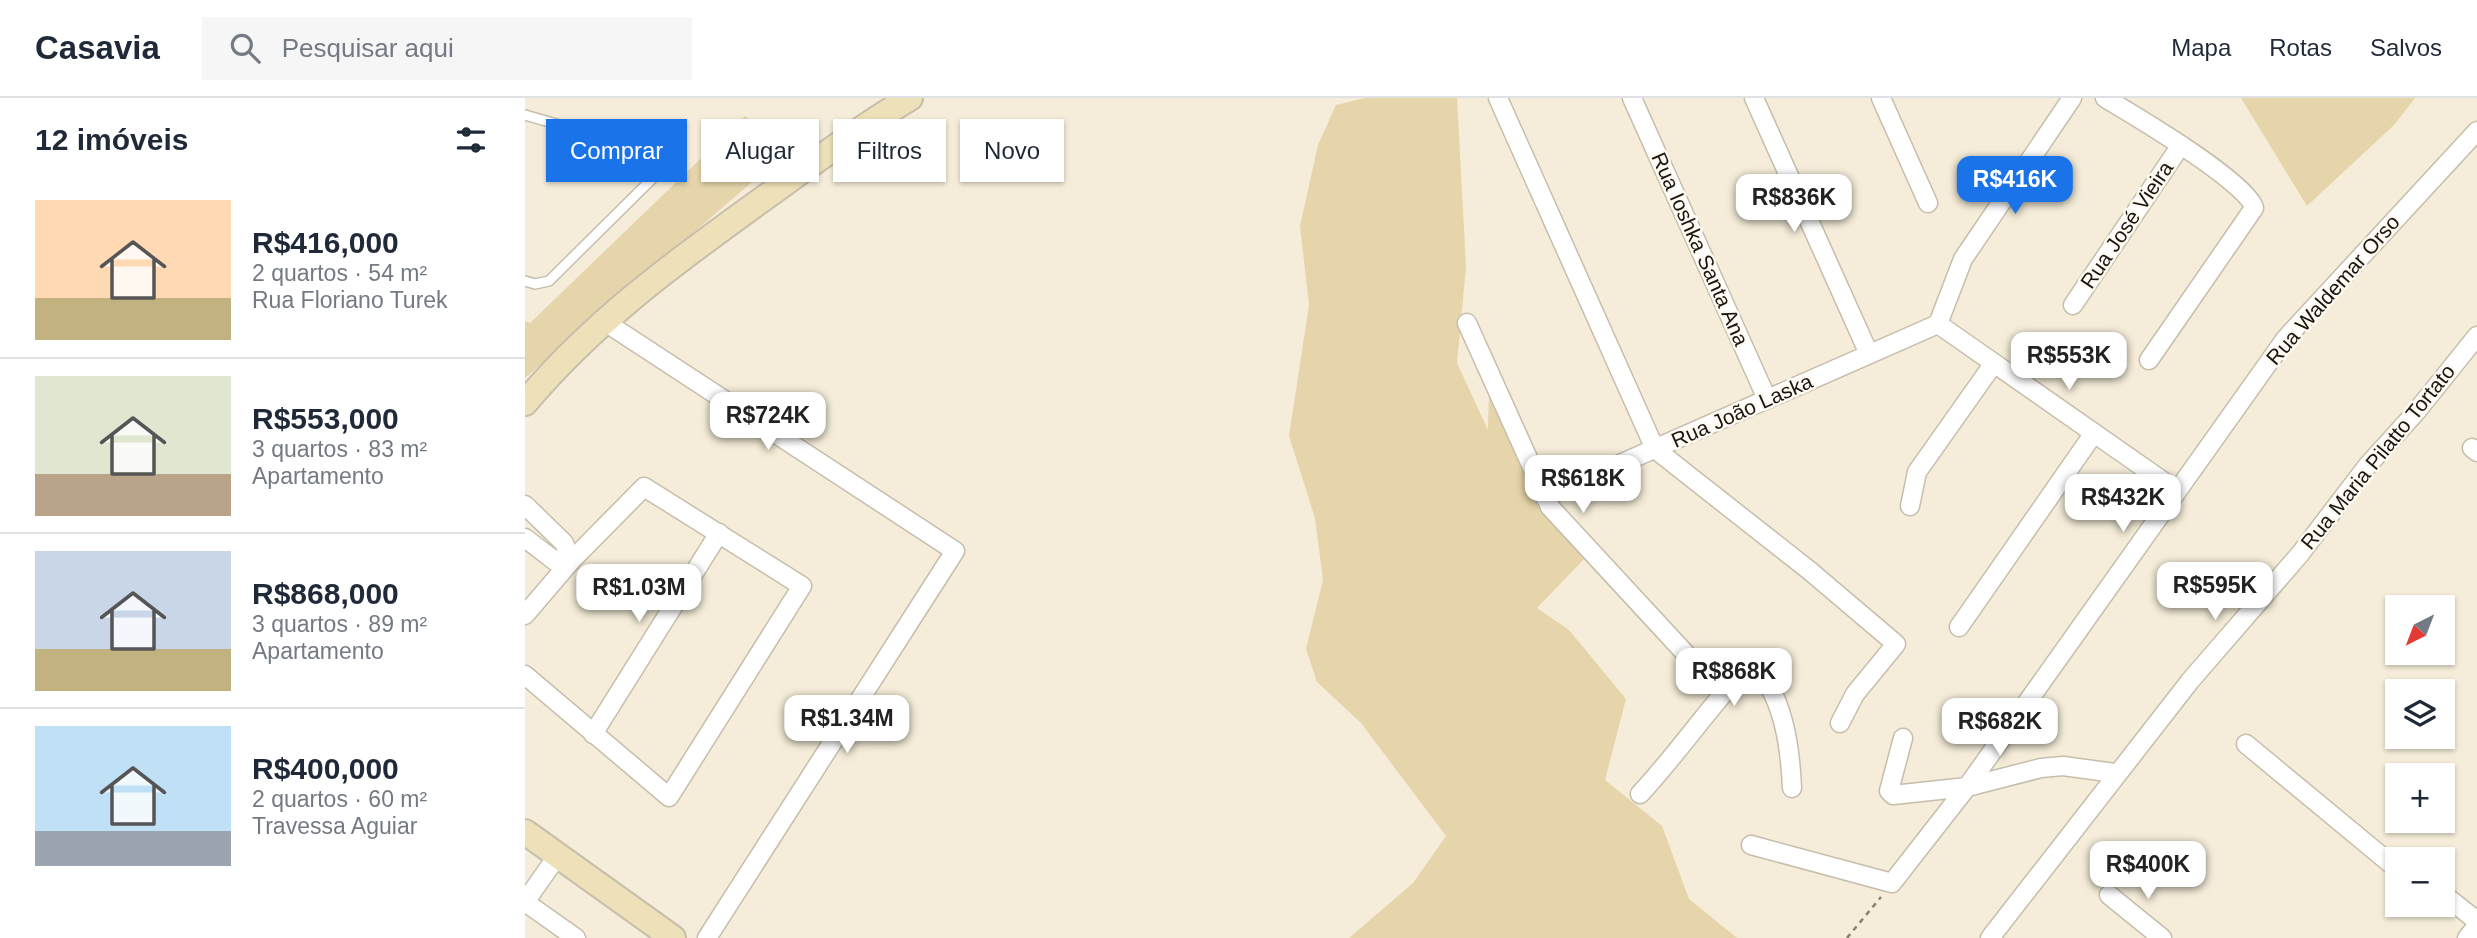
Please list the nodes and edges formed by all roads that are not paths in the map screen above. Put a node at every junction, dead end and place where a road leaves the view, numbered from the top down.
1 (910, 98) edge
2 (1498, 98) edge
3 (1632, 98) edge
4 (1754, 98) edge
5 (1881, 98) edge
6 (2072, 98) edge
7 (2105, 98) edge
8 (525, 115) edge
9 (2477, 131) edge
10 (2181, 145) junction
11 (1928, 203) dead end
12 (525, 281) edge
13 (2073, 305) dead end
14 (603, 320) junction
15 (1467, 323) dead end
16 (1938, 324) junction
17 (2477, 336) edge
18 (1869, 354) junction
19 (2150, 360) dead end
20 (1994, 363) junction
21 (1767, 399) junction
22 (525, 403) edge
23 (2094, 433) junction
24 (1655, 449) junction
25 (2177, 491) junction
26 (1545, 497) junction
27 (525, 505) edge
28 (1910, 506) dead end
29 (719, 533) junction
30 (525, 538) edge
31 (571, 561) junction
32 (525, 615) edge
33 (1959, 627) dead end
34 (525, 675) edge
35 (1721, 692) junction
36 (1840, 723) dead end
37 (593, 734) junction
38 (1903, 738) dead end
39 (2246, 744) dead end
40 (2115, 773) junction
41 (1967, 787) junction
42 (1792, 788) dead end
43 (1640, 794) dead end
44 (525, 832) edge
45 (1751, 845) dead end
46 (558, 855) junction
47 (2385, 859) edge
48 (2109, 895) dead end
49 (525, 902) edge
50 (2455, 904) edge
51 (2477, 921) edge
52 (2477, 926) edge
53 (576, 938) edge
54 (673, 938) edge
55 (707, 938) edge
56 (1990, 938) edge
57 (2162, 938) edge
58 (2467, 938) edge

1 - 14 main road
2 - 24 street
3 - 21 street, Rua Ioshka Santa Ana
4 - 18 street
5 - 11 street
6 - 16 street
7 - 10 street
8 - 12 lane
9 - 25 street, Rua Waldemar Orso
10 - 13 street, Rua José Vieira
10 - 19 street
14 - 22 main road
14 - 55 street
15 - 26 street
16 - 18 street, Rua João Laska
16 - 20 street
17 - 40 street, Rua Maria Pilatto Tortato
18 - 21 street, Rua João Laska
20 - 23 street
20 - 28 street
21 - 24 street, Rua João Laska
23 - 25 street
23 - 33 street
24 - 26 street, Rua João Laska
24 - 36 street
25 - 41 street, Rua Waldemar Orso
26 - 35 street
27 - 31 street
29 - 31 street
29 - 37 street
29 - 37 street
30 - 31 street
31 - 32 street
34 - 37 street
35 - 42 street
35 - 43 street
38 - 41 street
39 - 47 street
40 - 41 street
40 - 56 street, Rua Maria Pilatto Tortato
41 - 45 street, Rua Waldemar Orso
44 - 46 main road
46 - 49 street
46 - 54 main road
48 - 57 street
49 - 53 street
50 - 51 street
52 - 58 street

